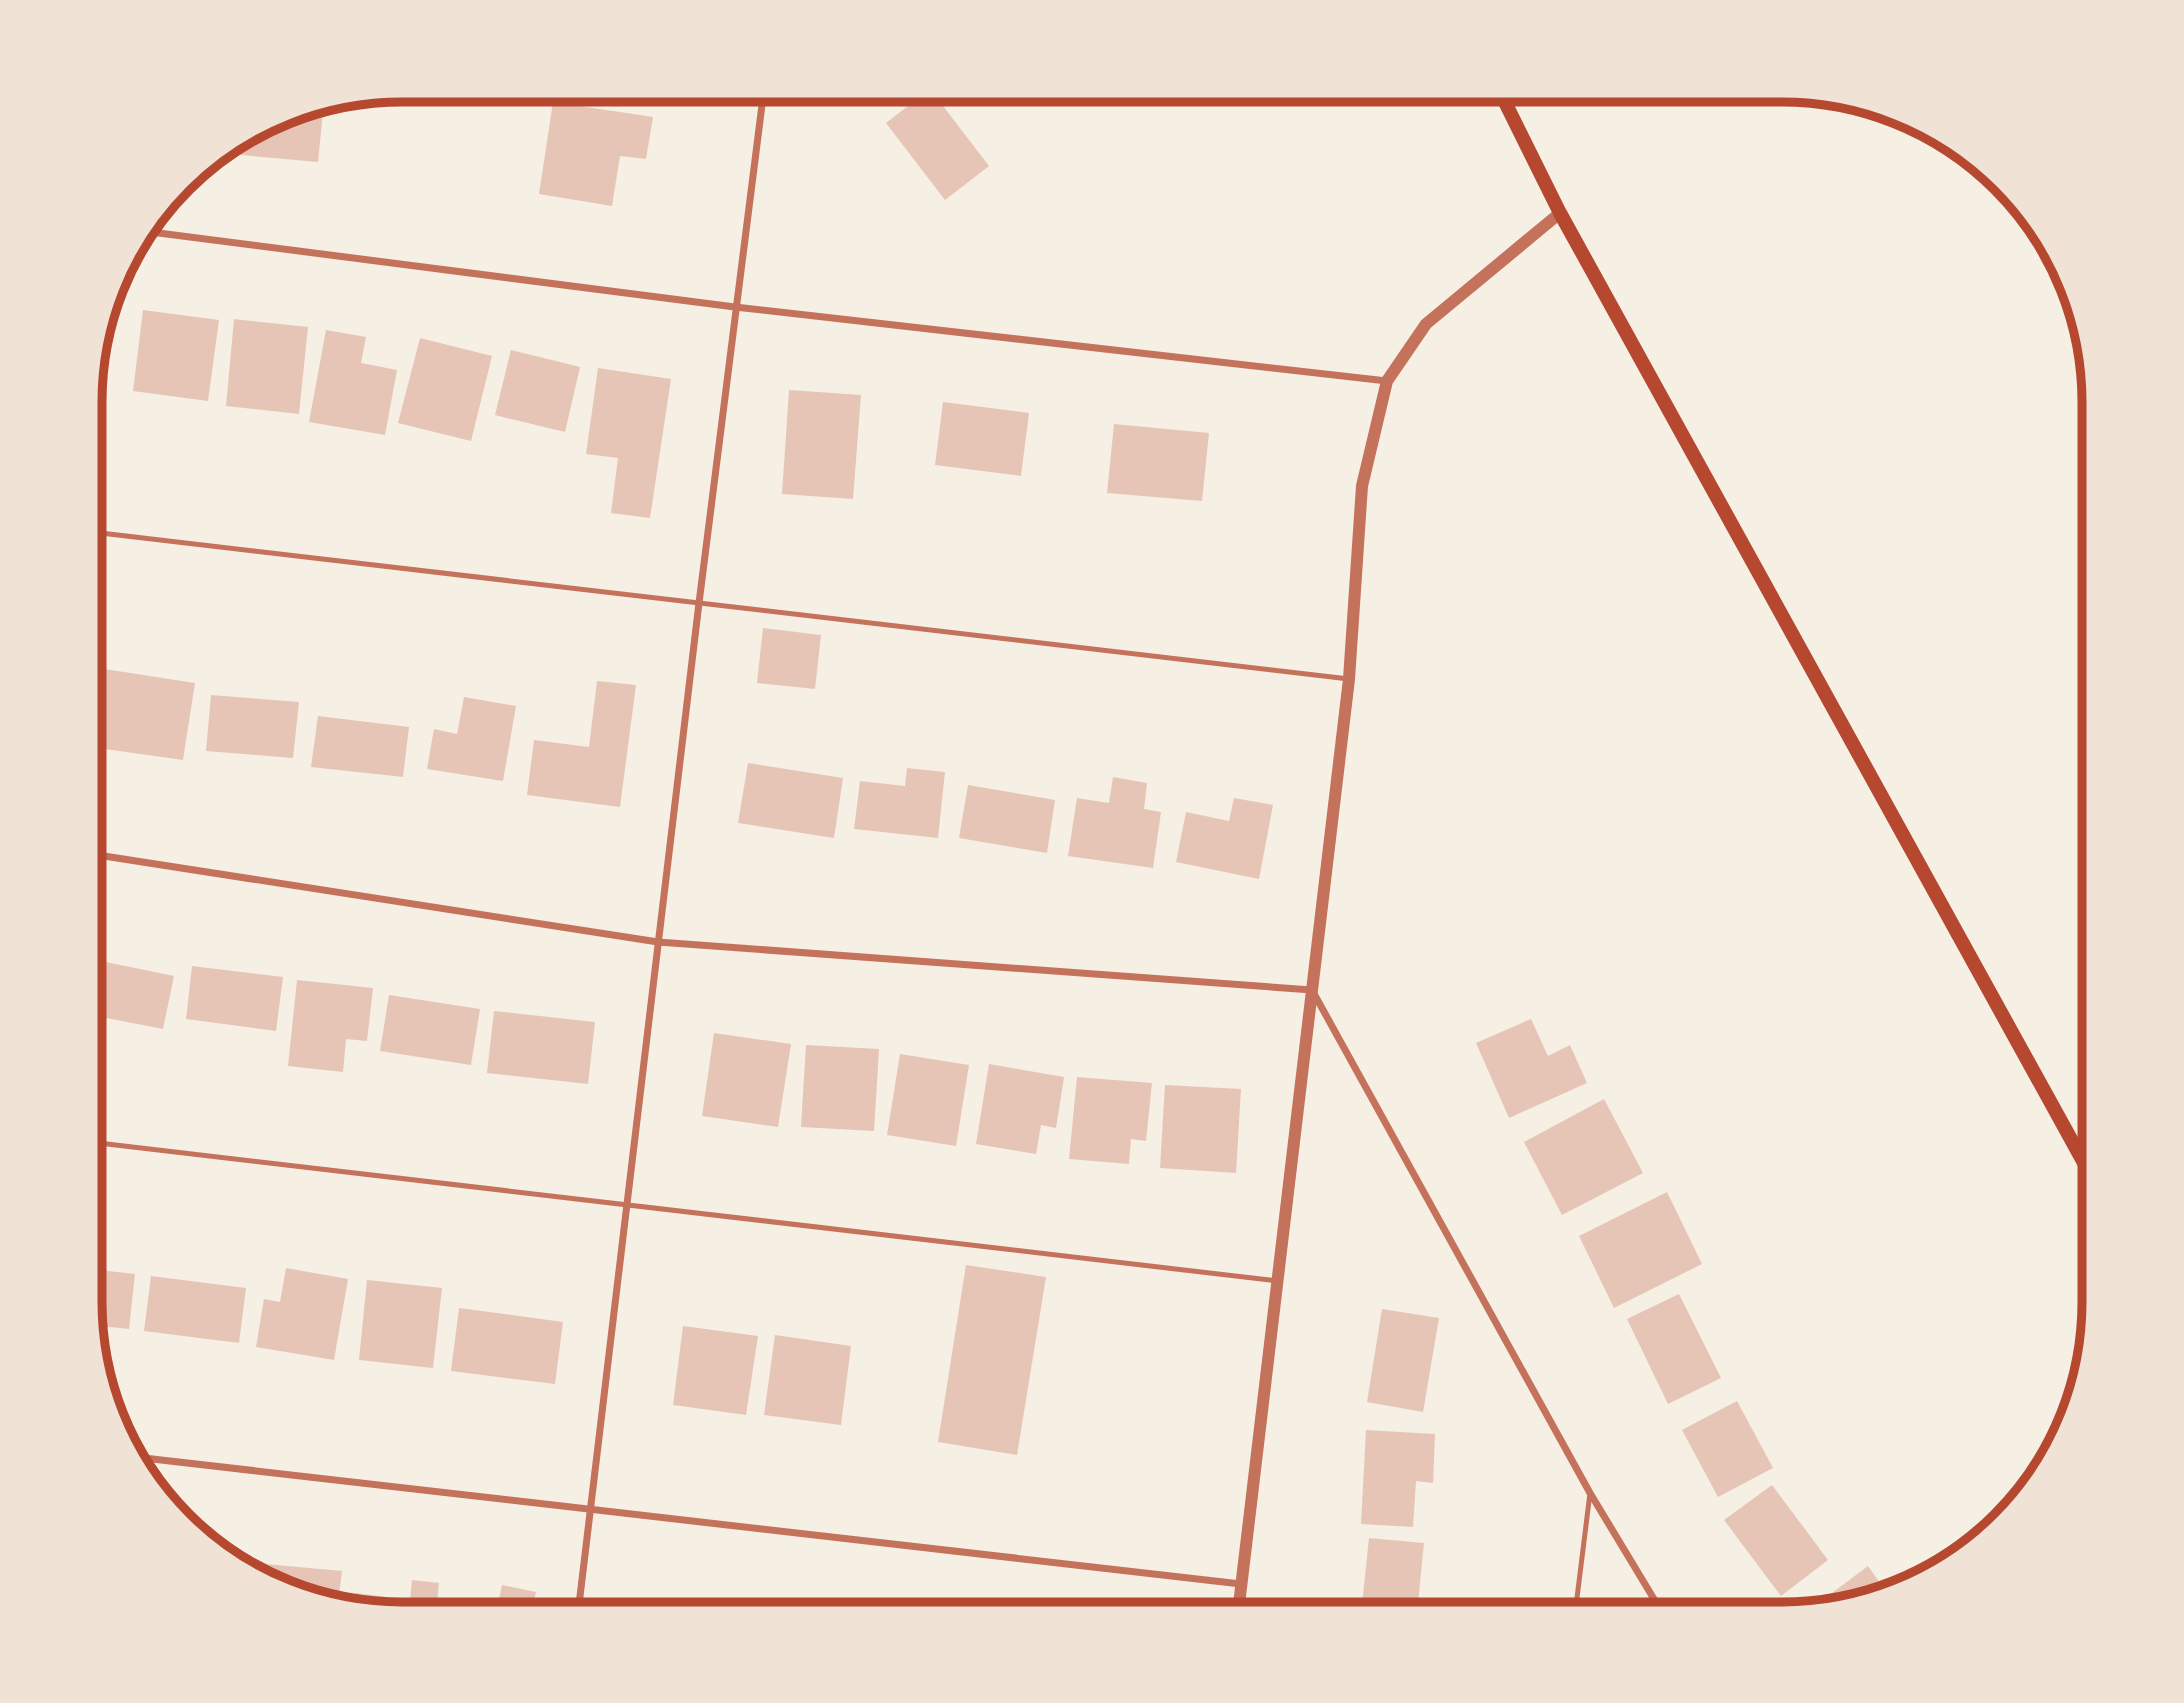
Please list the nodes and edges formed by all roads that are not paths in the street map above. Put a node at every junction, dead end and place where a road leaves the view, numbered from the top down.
1 (762, 102) edge
2 (1505, 102) edge
3 (1560, 212) junction
4 (154, 232) edge
5 (735, 307) junction
6 (1387, 381) junction
7 (102, 532) edge
8 (699, 603) junction
9 (1349, 679) junction
10 (102, 855) edge
11 (658, 942) junction
12 (1312, 990) junction
13 (102, 1143) edge
14 (2082, 1159) edge
15 (627, 1204) junction
16 (1278, 1281) junction
17 (146, 1458) edge
18 (1590, 1493) junction
19 (592, 1510) junction
20 (1241, 1584) junction
21 (579, 1602) edge
22 (1239, 1602) edge
23 (1576, 1602) edge
24 (1655, 1602) edge

1 - 5 street
2 - 3 main road
3 - 6 street
3 - 14 main road
4 - 5 street
5 - 6 street
5 - 8 street
6 - 9 street
7 - 8 lane
8 - 9 lane
8 - 11 street
9 - 12 street
10 - 11 street
11 - 12 street
11 - 15 street
12 - 16 street
12 - 18 street
13 - 15 lane
15 - 16 lane
15 - 19 street
16 - 20 street
17 - 19 street
18 - 23 lane
18 - 24 street
19 - 20 street
19 - 21 street
20 - 22 street

